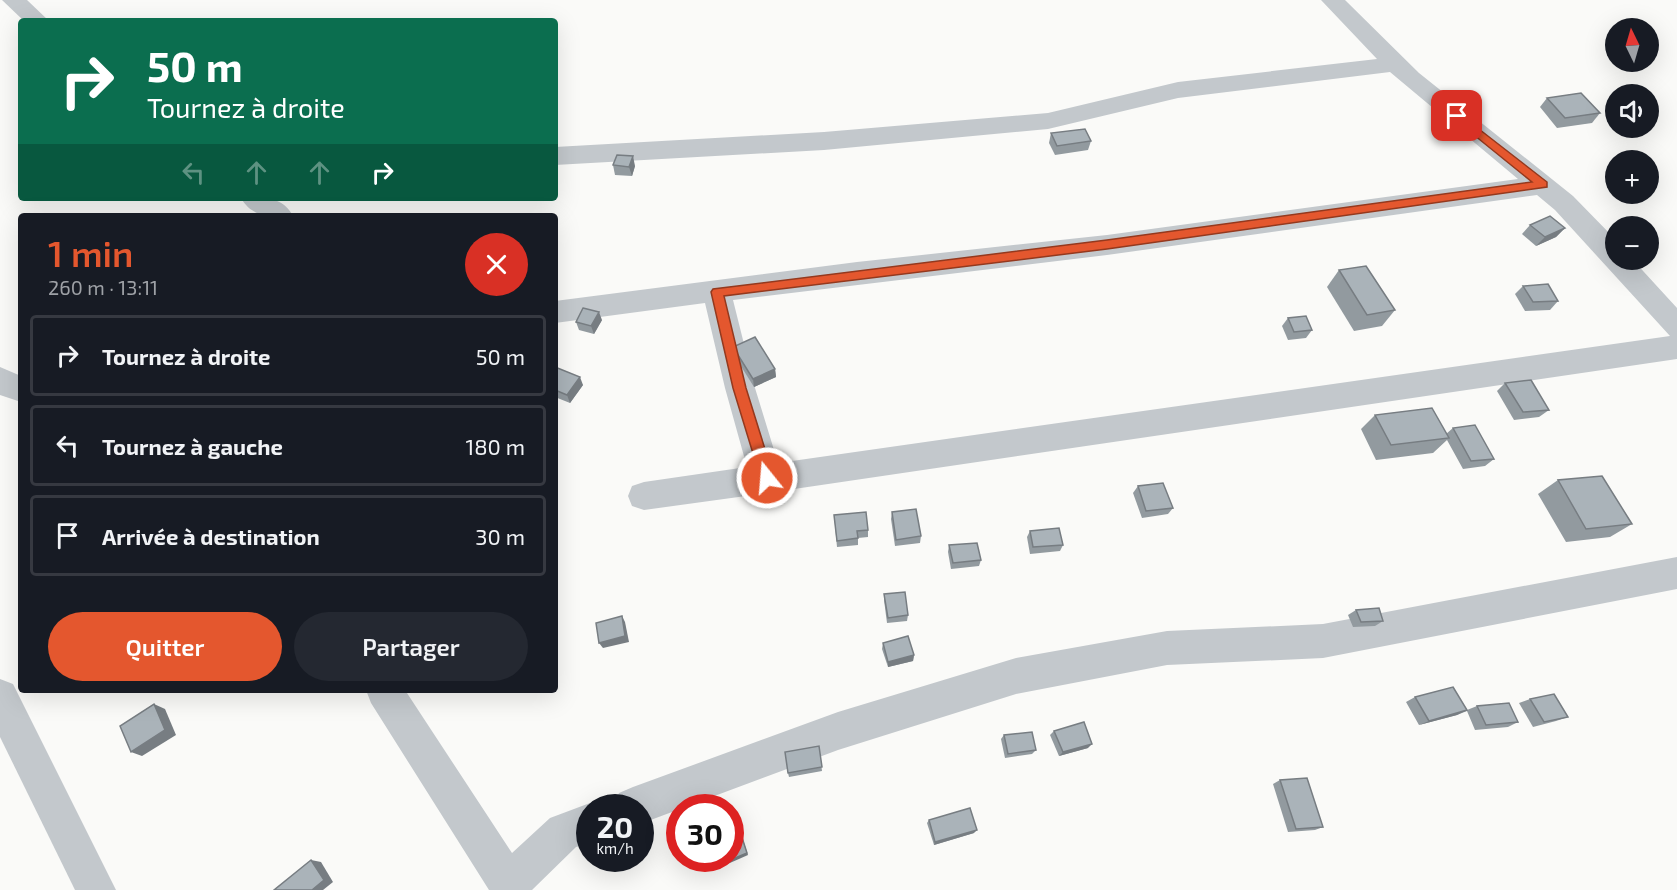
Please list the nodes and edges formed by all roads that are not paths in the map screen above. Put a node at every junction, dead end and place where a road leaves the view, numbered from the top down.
1 (13, 0) edge
2 (1332, 0) edge
3 (34, 18) edge
4 (1396, 64) junction
5 (558, 156) edge
6 (1543, 184) junction
7 (258, 201) edge
8 (276, 213) edge
9 (1605, 247) edge
10 (1626, 270) edge
11 (717, 292) junction
12 (558, 312) edge
13 (1677, 327) edge
14 (1677, 347) edge
15 (0, 379) edge
16 (18, 388) edge
17 (767, 478) junction
18 (644, 496) dead end
19 (1677, 573) edge
20 (386, 693) edge
21 (0, 697) edge
22 (654, 799) edge
23 (576, 828) edge
24 (510, 887) edge
25 (96, 890) edge

1 - 3 street
2 - 4 street
4 - 5 street
4 - 6 street
6 - 9 street
6 - 11 street
7 - 8 street
10 - 13 street
11 - 12 street
11 - 17 street
14 - 17 street
15 - 16 street
17 - 18 street
19 - 22 street
20 - 24 street
21 - 25 street
23 - 24 street

